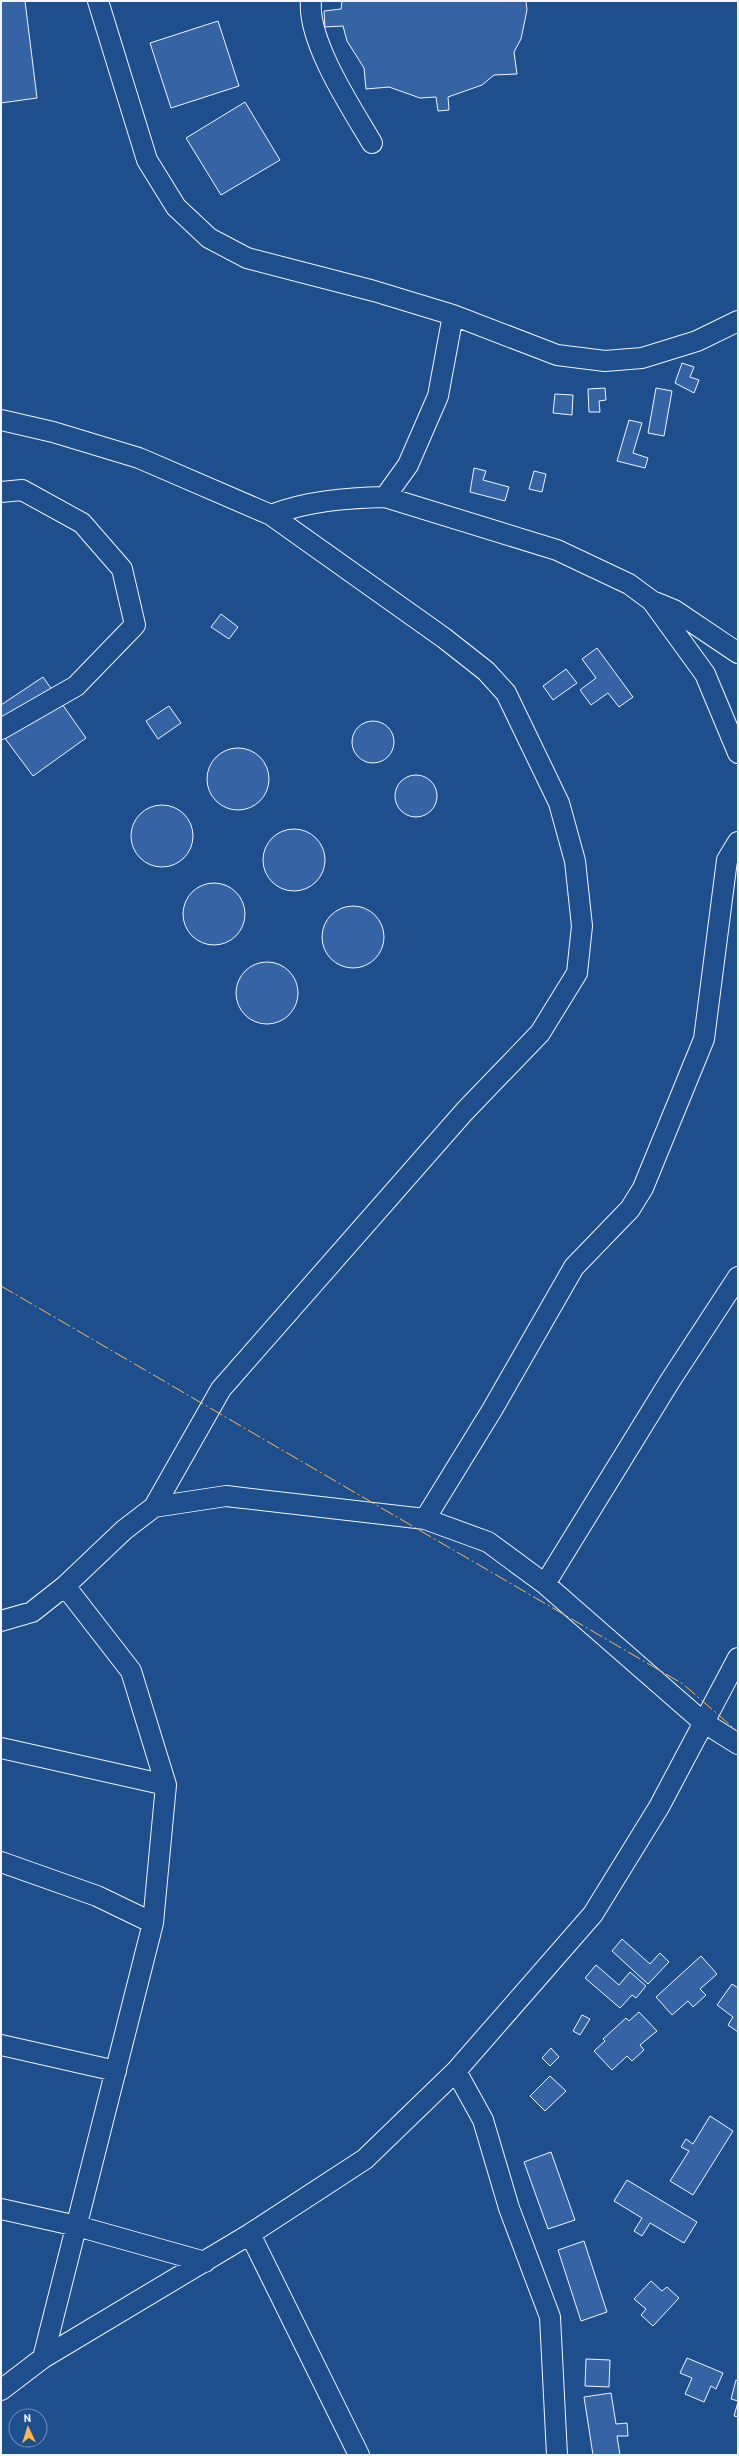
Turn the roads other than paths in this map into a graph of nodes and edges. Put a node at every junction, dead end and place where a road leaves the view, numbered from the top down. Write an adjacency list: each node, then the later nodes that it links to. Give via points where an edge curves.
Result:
1 (98, 1): 4 (street, via 147,160 176,207 209,238 247,258 374,291)
2 (311, 1): 3 (street, via 312,19 326,60 336,83)
3 (372, 143)
4 (453, 315): 5 (street, via 557,355 606,361 642,358 697,341); 8 (street, via 438,396 408,465)
5 (738, 321)
6 (1, 420): 9 (street, via 54,432 138,458)
7 (1, 492): 12 (street, via 22,490 82,523 122,569 135,626 76,686)
8 (385, 497): 9 (street, via 328,501 290,507); 10 (street, via 557,550 629,584)
9 (270, 515): 16 (street, via 444,638 486,671 506,693 559,803 575,861 582,926 577,972 540,1033 464,1112 221,1389)
10 (652, 602): 11 (street, via 674,610); 13 (street, via 705,674)
11 (738, 653)
12 (1, 729)
13 (738, 753)
14 (738, 842): 17 (street, via 727,860 704,1039 643,1188 630,1209 574,1267)
15 (738, 1277): 18 (street, via 670,1381)
16 (154, 1507): 17 (street, via 226,1496); 19 (street, via 124,1530)
17 (426, 1519): 18 (street, via 488,1542)
18 (545, 1584): 22 (street)
19 (65, 1586): 20 (street, via 32,1612); 25 (street, via 131,1671)
20 (1, 1621)
21 (738, 1658): 22 (street)
22 (703, 1722): 23 (street); 30 (street, via 659,1807 593,1914)
23 (738, 1744)
24 (1, 1748): 25 (street)
25 (166, 1785): 27 (street)
26 (1, 1862): 27 (street, via 97,1896)
27 (153, 1923): 29 (street)
28 (1, 2045): 29 (street)
29 (116, 2071): 32 (street)
30 (456, 2071): 33 (street, via 365,2159); 38 (street, via 483,2120 509,2208 550,2317)
31 (1, 2209): 32 (street)
32 (77, 2226): 34 (street); 35 (street)
33 (250, 2234): 34 (street); 37 (street)
34 (205, 2262): 35 (street)
35 (43, 2358): 36 (street)
36 (1, 2390)
37 (359, 2455)
38 (557, 2455)

